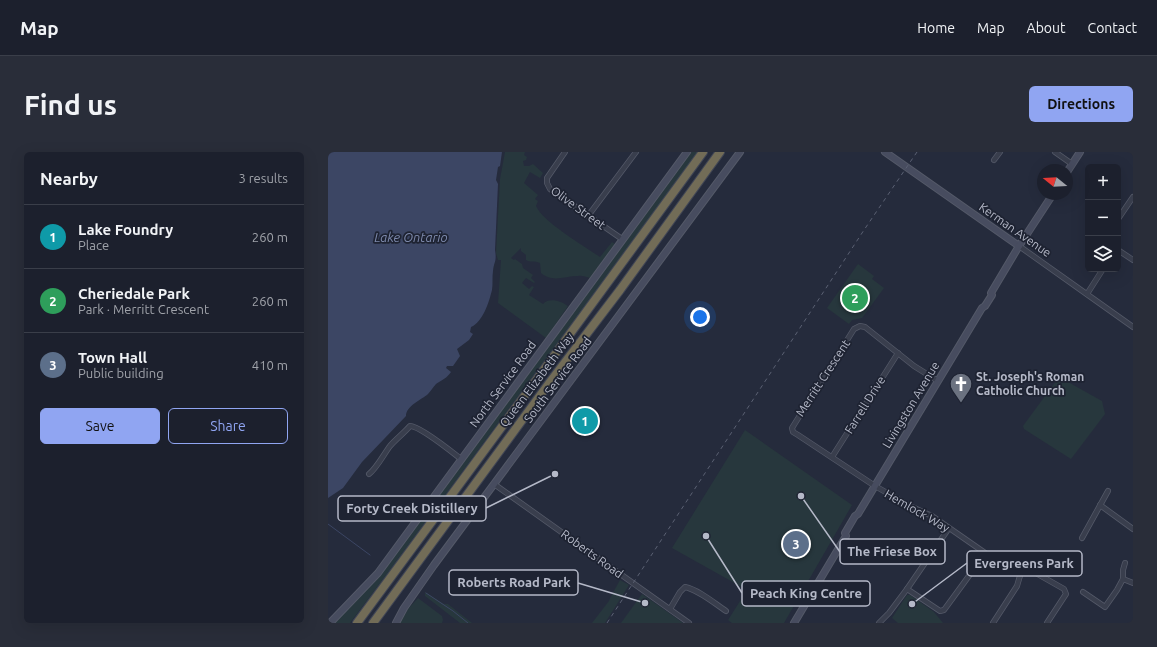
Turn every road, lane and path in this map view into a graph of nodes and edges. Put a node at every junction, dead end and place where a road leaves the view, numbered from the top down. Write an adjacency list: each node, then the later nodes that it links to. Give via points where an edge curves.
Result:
1 (565, 152): 16 (street, Olive Street, via 547,178 548,186)
2 (636, 152): 16 (street)
3 (687, 152): 17 (street, North Service Road)
4 (703, 152): 46 (highway, Queen Elizabeth Way)
5 (720, 152): 47 (highway, Queen Elizabeth Way)
6 (740, 152): 29 (street, South Service Road)
7 (885, 152): 18 (street, Kerman Avenue)
8 (1000, 152): 11 (street)
9 (1055, 152): 12 (street)
10 (1080, 152): 12 (street)
11 (994, 160)
12 (1072, 164)
13 (1133, 197): 15 (street)
14 (1048, 200): 18 (street, Livingston Avenue)
15 (1121, 215)
16 (588, 216): 17 (street, Olive Street)
17 (622, 239): 27 (street, North Service Road)
18 (1019, 246): 22 (street, Kerman Avenue); 25 (street, Livingston Avenue, via 992,295)
19 (1121, 252): 20 (street)
20 (1133, 260)
21 (1100, 272): 22 (street)
22 (1087, 294): 23 (street, Kerman Avenue)
23 (1133, 327)
24 (898, 354): 25 (street, Merritt Crescent); 26 (street, Farrell Drive); 26 (street, Merritt Crescent, via 865,327 854,329 792,428 794,432)
25 (938, 381): 30 (street, Livingston Avenue)
26 (832, 457): 30 (street, Merritt Crescent)
27 (461, 459): 28 (street, via 426,433 410,426 391,445); 45 (street, North Service Road, via 378,572)
28 (370, 474)
29 (494, 484): 43 (street, Roberts Road); 48 (street, South Service Road, via 419,586)
30 (875, 486): 33 (street, Hemlock Way, via 932,516); 50 (street, Livingston Avenue)
31 (1108, 491): 32 (street)
32 (1100, 505): 34 (street); 35 (street)
33 (949, 528): 36 (street, Hemlock Way); 41 (street)
34 (1133, 528)
35 (1082, 538)
36 (985, 554): 38 (street, Hemlock Way, via 1002,564); 41 (street, via 944,610 940,611)
37 (1126, 563): 39 (street)
38 (1022, 569): 52 (street, via 1017,586); 53 (street, Hemlock Way, via 1034,572 1064,589 1066,594)
39 (1123, 579): 40 (street); 42 (street, via 1105,608)
40 (1133, 583)
41 (907, 589): 51 (street)
42 (1083, 592)
43 (670, 609): 44 (street, via 684,587 690,588); 49 (street, Roberts Road)
44 (726, 611)
45 (330, 623)
46 (357, 623)
47 (373, 623)
48 (396, 623)
49 (689, 623)
50 (794, 623)
51 (879, 623)
52 (993, 623)
53 (1047, 623)

